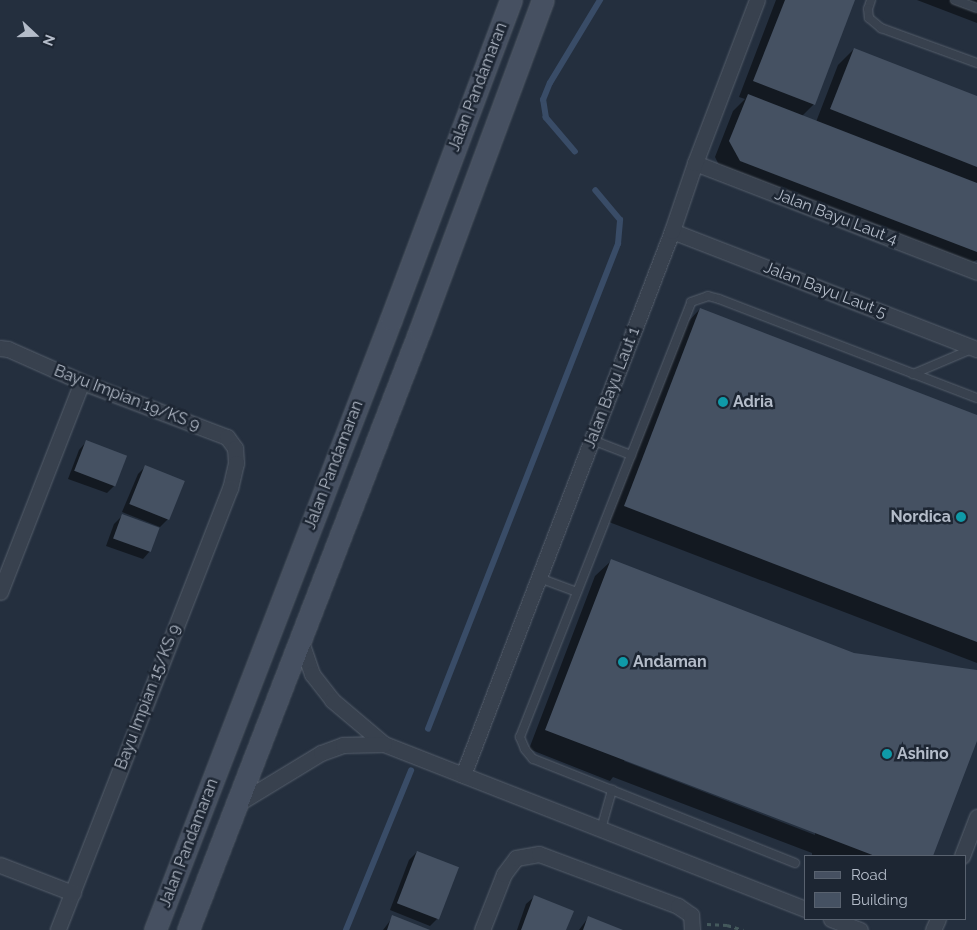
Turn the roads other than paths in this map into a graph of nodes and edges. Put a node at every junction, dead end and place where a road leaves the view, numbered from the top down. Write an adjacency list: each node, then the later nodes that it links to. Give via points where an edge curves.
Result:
1 (511, 0): 37 (main road, Jalan Pandamaran)
2 (543, 0): 22 (main road, Jalan Pandamaran)
3 (757, 0): 8 (street, Jalan Bayu Laut 1)
4 (871, 0): 7 (lane, via 869,18 881,28)
5 (955, 0): 6 (lane)
6 (977, 8)
7 (977, 63)
8 (695, 162): 9 (street, Jalan Bayu Laut 1); 10 (street, Jalan Bayu Laut 4)
9 (672, 231): 12 (street, Jalan Bayu Laut 5); 16 (street, Jalan Bayu Laut 1)
10 (977, 272)
11 (0, 348): 14 (street, Bayu Impian 19/KS 9)
12 (976, 348): 13 (lane)
13 (913, 374): 15 (lane); 17 (lane, via 708,296 691,302)
14 (82, 382): 18 (street, Bayu Impian 19/KS 9, via 227,437 235,448); 20 (street)
15 (977, 398)
16 (592, 440): 17 (lane); 19 (street, Jalan Bayu Laut 1)
17 (631, 455): 21 (lane)
18 (236, 463): 32 (street, Bayu Impian 15/KS 9, via 230,488)
19 (539, 578): 21 (lane); 24 (street, Jalan Bayu Laut 1)
20 (0, 592)
21 (577, 592): 25 (lane, via 520,738 533,759)
22 (300, 639): 23 (street, via 312,674 332,700); 26 (main road, Jalan Pandamaran)
23 (384, 744): 24 (street); 26 (street, via 343,744 321,753)
24 (463, 775): 28 (street)
25 (612, 790): 28 (lane); 30 (lane)
26 (237, 804): 38 (main road, Jalan Pandamaran)
27 (977, 817): 29 (street)
28 (601, 829): 33 (street)
29 (962, 855)
30 (795, 863)
31 (0, 865): 32 (street)
32 (73, 893): 36 (street, Bayu Impian 15/KS 9)
33 (804, 908)
34 (834, 920): 40 (street)
35 (693, 928): 39 (street, via 691,914 678,906 539,854 516,858 504,874)
36 (58, 930)
37 (155, 930)
38 (188, 930)
39 (482, 930)
40 (860, 930)

